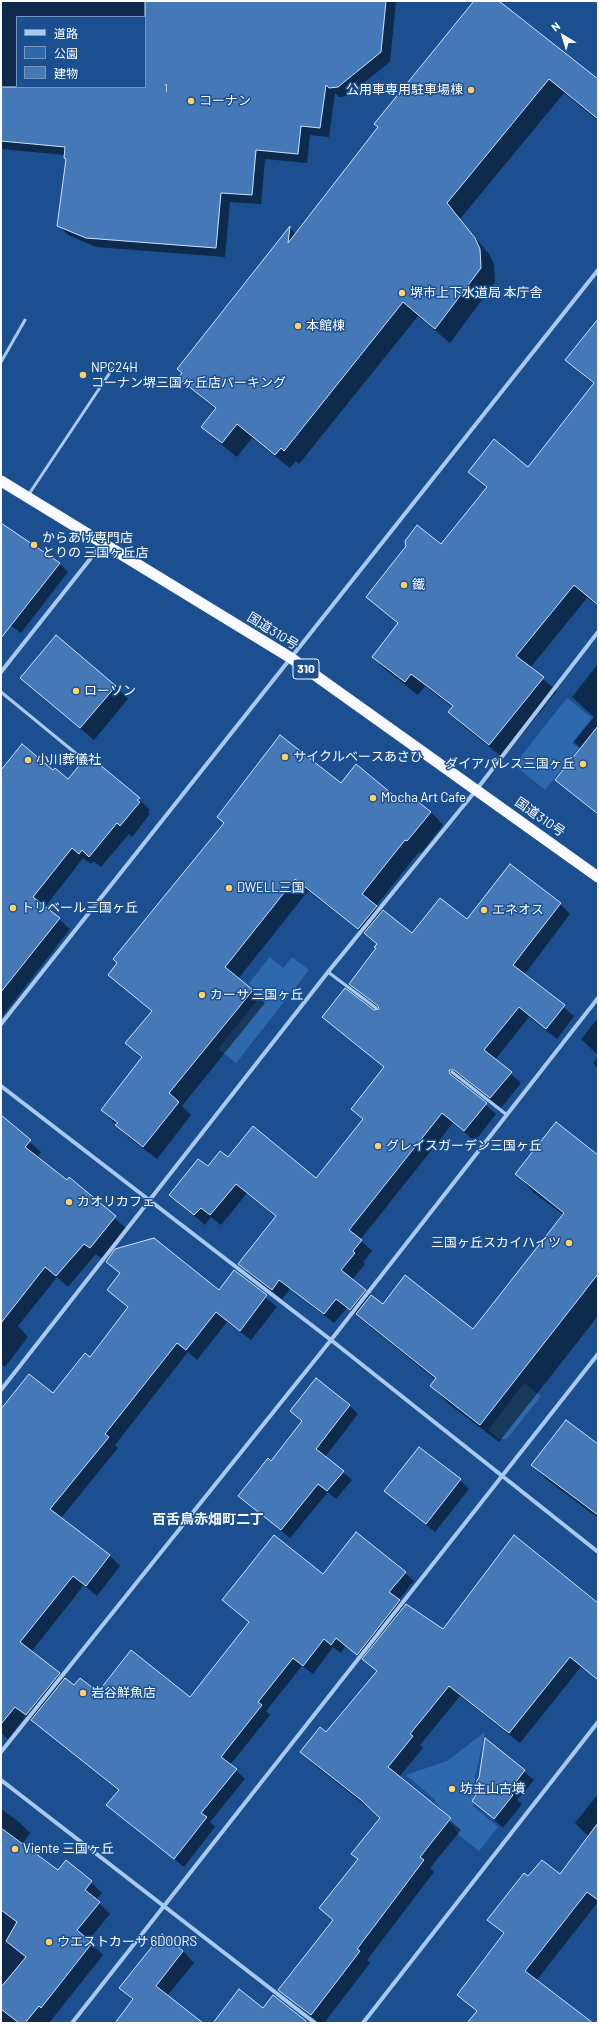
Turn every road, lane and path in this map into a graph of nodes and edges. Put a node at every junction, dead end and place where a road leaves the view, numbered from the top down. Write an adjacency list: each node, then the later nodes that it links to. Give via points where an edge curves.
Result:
1 (598, 270): 9 (street)
2 (25, 320): 3 (lane)
3 (1, 362)
4 (114, 368): 6 (lane)
5 (1, 481): 6 (highway, 国道310号 / 310)
6 (27, 497): 7 (highway, 国道310号 / 310)
7 (103, 543): 9 (highway, 国道310号 / 310); 10 (street)
8 (598, 632): 13 (street)
9 (291, 658): 13 (highway, 国道310号 / 310); 18 (street)
10 (1, 672)
11 (1, 692): 12 (lane)
12 (79, 756)
13 (476, 789): 14 (highway, 国道310号 / 310); 15 (street)
14 (598, 876)
15 (328, 972): 17 (lane); 22 (street)
16 (598, 998): 21 (street)
17 (376, 1008)
18 (1, 1024)
19 (452, 1072): 21 (lane)
20 (1, 1086): 22 (street)
21 (507, 1115): 23 (street)
22 (148, 1201): 23 (street); 25 (street)
23 (331, 1340): 26 (street); 29 (street)
24 (598, 1354): 26 (street)
25 (1, 1390)
26 (502, 1477): 27 (street); 31 (street)
27 (598, 1552)
28 (598, 1722): 34 (street)
29 (1, 1752)
30 (1, 1780): 31 (street)
31 (165, 1905): 32 (street); 33 (street)
32 (72, 2023)
33 (315, 2023)
34 (363, 2023)

